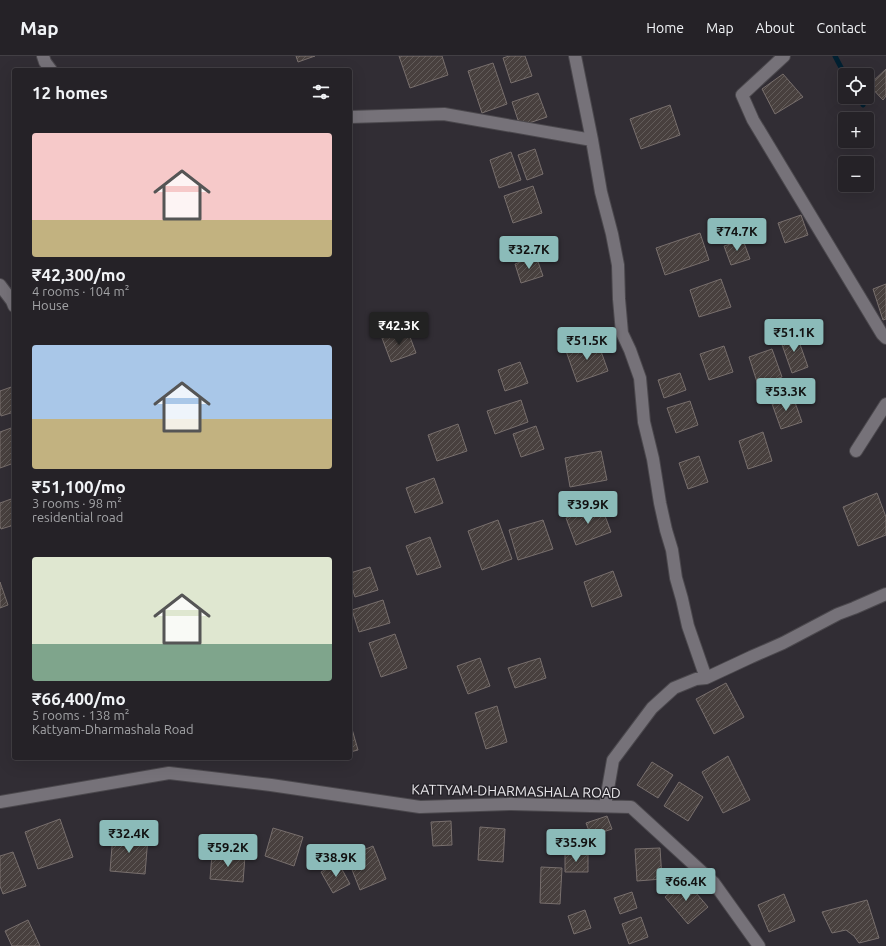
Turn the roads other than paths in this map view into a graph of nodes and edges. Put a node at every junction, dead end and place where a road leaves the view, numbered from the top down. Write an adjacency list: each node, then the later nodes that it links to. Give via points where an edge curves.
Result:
1 (43, 56): 4 (street)
2 (575, 56): 6 (street)
3 (784, 56): 9 (street, via 742,95 753,120)
4 (50, 68)
5 (352, 117): 6 (street, via 444,114)
6 (592, 140): 13 (street, via 618,266 622,333 640,378 644,422 676,578 688,626)
7 (0, 285): 8 (street)
8 (12, 301)
9 (886, 338)
10 (886, 404): 11 (street)
11 (856, 451)
12 (886, 594): 13 (street, via 838,614 783,643)
13 (706, 678): 15 (street, via 696,679 674,688 652,708 613,760)
14 (0, 802): 15 (street, KATTYAM-DHARMASHALA ROAD, via 169,773 420,807 511,804)
15 (605, 806): 16 (street, KATTYAM-DHARMASHALA ROAD, via 631,807 714,883)
16 (759, 946)

